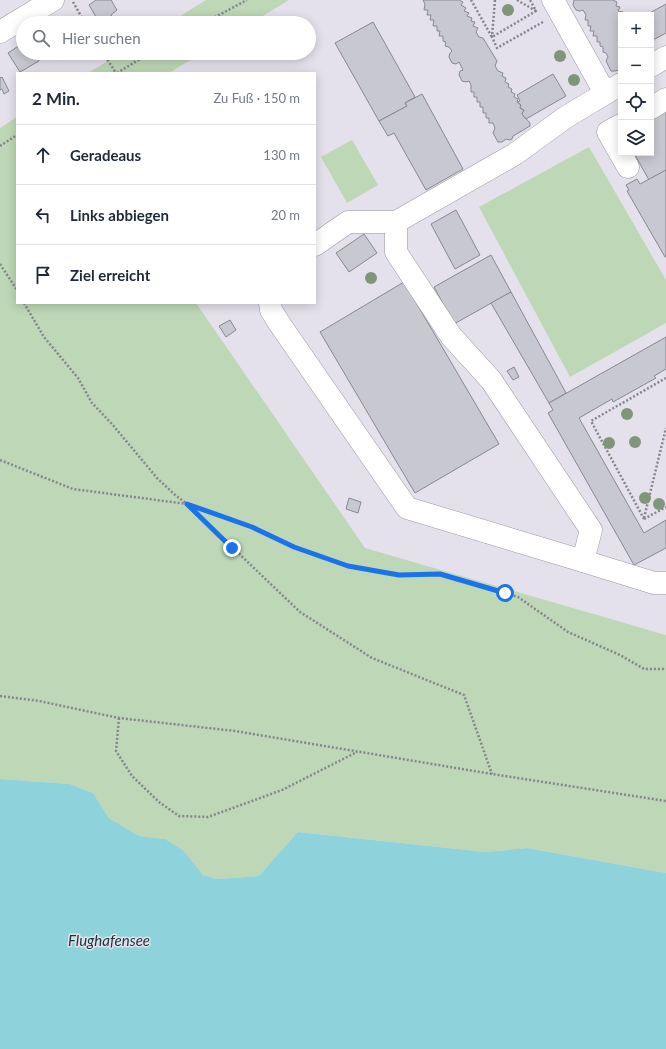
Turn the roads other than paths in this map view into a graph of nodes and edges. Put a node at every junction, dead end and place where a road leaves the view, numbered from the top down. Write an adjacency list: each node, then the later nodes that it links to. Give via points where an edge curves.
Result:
1 (53, 0): 3 (street)
2 (550, 7): 8 (street)
3 (26, 16)
4 (16, 22): 5 (street)
5 (0, 32)
6 (666, 57): 7 (street)
7 (654, 64)
8 (613, 88): 15 (street, via 566,117 515,154)
9 (666, 99): 10 (street)
10 (654, 106)
11 (618, 127): 12 (street, via 608,132)
12 (618, 150)
13 (622, 156): 14 (street)
14 (628, 167)
15 (396, 222): 16 (street, via 348,222); 18 (street, via 396,252 451,336 491,380 591,530)
16 (316, 244)
17 (270, 304): 18 (street, via 278,323 407,508)
18 (583, 560): 19 (street, via 654,583)
19 (666, 582)

